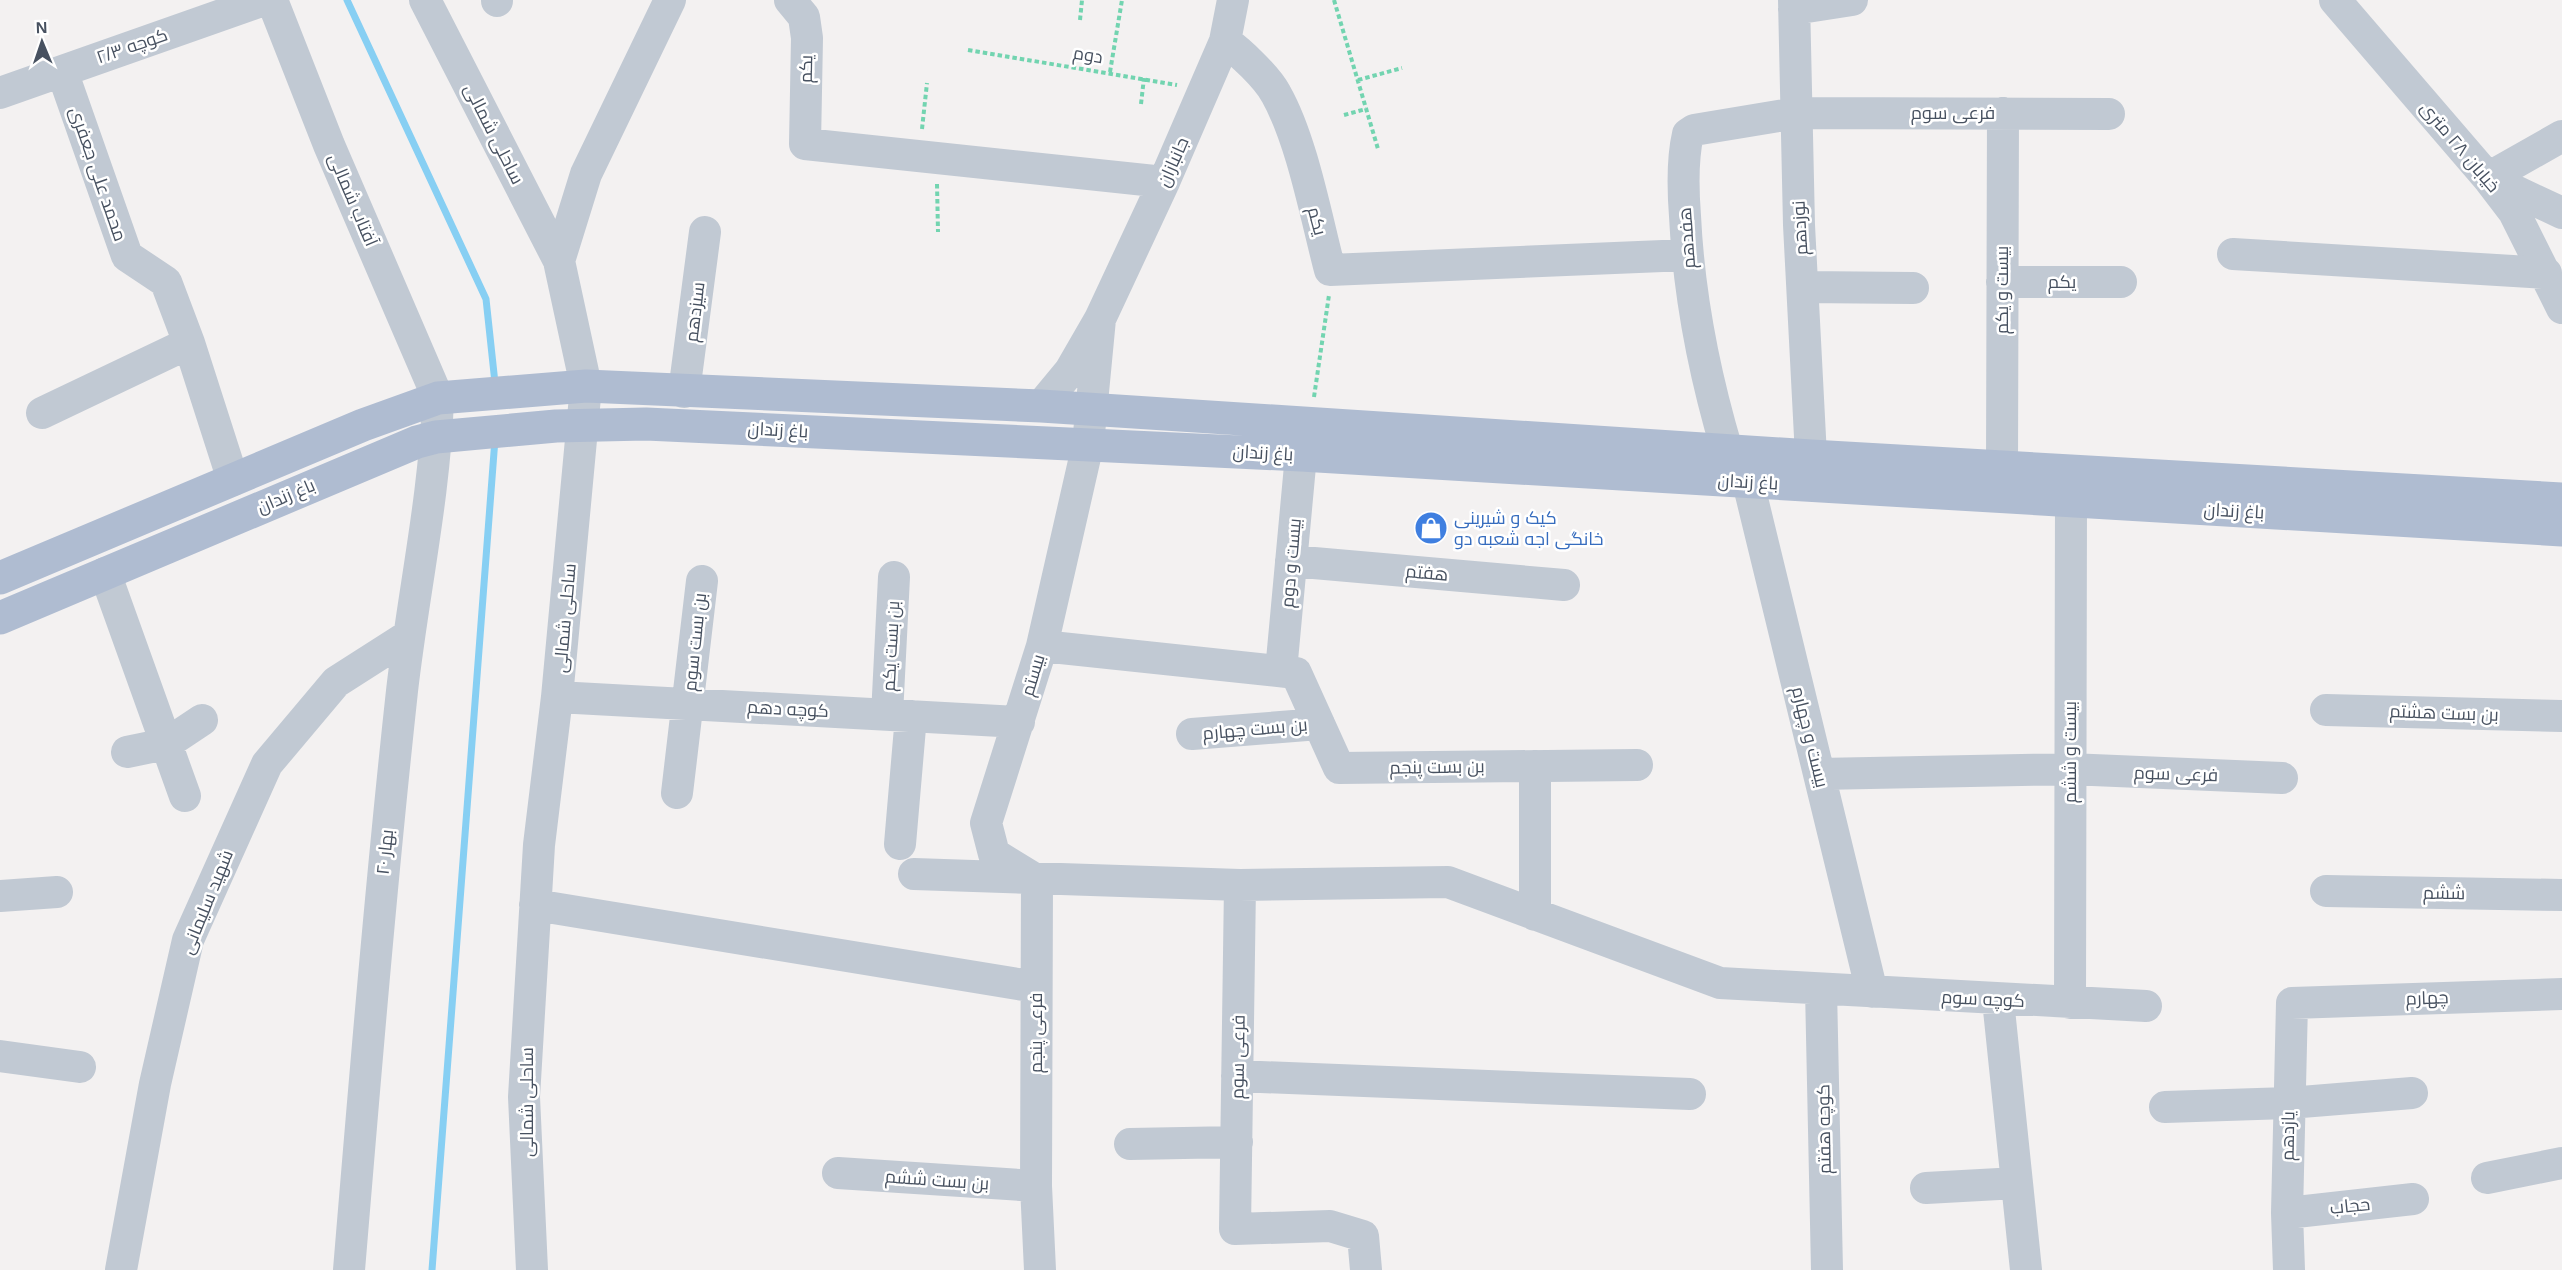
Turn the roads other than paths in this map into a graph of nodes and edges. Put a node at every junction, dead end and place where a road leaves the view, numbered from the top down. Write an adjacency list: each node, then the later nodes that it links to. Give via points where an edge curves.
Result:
1 (264, 0): 11 (street, کوچه ۲/۳)
2 (272, 0): 34 (street, آفتاب شمالی, via 329,145)
3 (425, 0): 23 (street, ساحلی شمالی)
4 (670, 0): 23 (street, via 585,174)
5 (790, 0): 18 (street, یکم, via 804,17 807,38 805,144)
6 (1233, 0): 10 (street, جانبازان)
7 (1852, 0): 9 (street)
8 (2338, 1): 17 (street, خیابان ۲۸ متری)
9 (1794, 4): 13 (street, نوزدهم)
10 (1225, 41): 18 (street, جانبازان); 22 (street, یکم, via 1276,93 1298,150 1330,270)
11 (62, 71): 12 (street, کوچه ۲/۳); 31 (street, محمد علی جعفری, via 127,256 166,282)
12 (0, 93)
13 (1797, 113): 14 (street, فرعی سوم); 22 (street, هفدهم, via 1688,134 1684,201); 27 (street, نوزدهم)
14 (2003, 113): 15 (street, فرعی سوم); 25 (street, بیست و یکم)
15 (2109, 114)
16 (2562, 136): 17 (street)
17 (2488, 178): 19 (street); 24 (street, خیابان ۲۸ متری, via 2514,212)
18 (1164, 182): 30 (street, جانبازان)
19 (2562, 213)
20 (705, 232): 33 (street, سیزدهم)
21 (2234, 254): 24 (street)
22 (1687, 255): 42 (street, هفدهم, via 1704,365)
23 (559, 261): 32 (street, ساحلی شمالی)
24 (2546, 273): 29 (street, خیابان ۲۸ متری)
25 (2002, 282): 26 (street, یکم); 44 (street, بیست و یکم)
26 (2121, 282)
27 (1804, 286): 28 (street); 43 (street, نوزدهم)
28 (1913, 288)
29 (2562, 308)
30 (1100, 319): 35 (street, جانبازان, via 1070,372); 36 (street, جانبازان)
31 (189, 343): 37 (street); 45 (street, محمد علی جعفری)
32 (586, 386): 33 (main road, باغ زندان); 34 (main road, باغ زندان); 38 (street, ساحلی شمالی)
33 (684, 392): 35 (main road, باغ زندان)
34 (449, 396): 39 (street, بهار ۲۰); 45 (main road, باغ زندان, via 363,425)
35 (1041, 406): 36 (main road, باغ زندان)
36 (1093, 410): 40 (main road, باغ زندان); 41 (street, جانبازان)
37 (42, 413)
38 (570, 425): 39 (main road, باغ زندان); 41 (main road, باغ زندان, via 646,424); 60 (street, ساحلی شمالی)
39 (449, 436): 51 (main road, باغ زندان, via 370,460); 57 (street, بهار ۲۰)
40 (1305, 440): 41 (main road, باغ زندان); 42 (main road, باغ زندان); 46 (main road, باغ زندان); 50 (street, بیست و دوم)
41 (1088, 444): 58 (street, بیستم)
42 (1727, 450): 43 (main road, باغ زندان)
43 (1811, 456): 44 (main road, باغ زندان)
44 (2002, 467): 47 (main road, باغ زندان)
45 (233, 480): 53 (main road, باغ زندان)
46 (1748, 482): 48 (main road, باغ زندان); 74 (street, بیست و چهارم)
47 (2562, 499)
48 (2071, 501): 49 (main road, باغ زندان); 73 (street, بیست و ششم)
49 (2562, 530)
50 (1291, 561): 55 (street, هفتم); 59 (street, بیست و دوم)
51 (105, 573): 56 (main road, باغ زندان); 69 (street)
52 (894, 577): 63 (street, بن بست یکم)
53 (0, 578)
54 (702, 580): 61 (street, بن بست سوم)
55 (1564, 585)
56 (0, 618)
57 (408, 636): 113 (street, شهید سلیمانی, via 336,682 267,764 188,940 155,1084); 114 (street, بهار ۲۰, via 380,901)
58 (1042, 646): 59 (street); 66 (street, بیستم)
59 (1281, 671): 67 (street, via 1296,673)
60 (557, 697): 61 (street, کوچه دهم); 86 (street, ساحلی شمالی)
61 (688, 704): 63 (street, کوچه دهم); 76 (street, بن بست سوم)
62 (2326, 710): 64 (street, بن بست هشتم)
63 (899, 716): 66 (street, کوچه دهم); 78 (street, بن بست یکم)
64 (2562, 716)
65 (202, 720): 69 (street)
66 (1018, 722): 80 (street, بیستم, via 986,823 994,854)
67 (1319, 724): 68 (street, بن بست چهارم); 72 (street, بن بست پنجم, via 1339,768)
68 (1192, 734)
69 (166, 744): 70 (street); 77 (street)
70 (127, 752)
71 (1637, 765): 72 (street)
72 (1535, 766): 87 (street)
73 (2069, 769): 74 (street, فرعی سوم); 75 (street, فرعی سوم); 94 (street, بیست و ششم)
74 (1819, 774): 90 (street, بیست و چهارم)
75 (2282, 778)
76 (678, 793)
77 (185, 796)
78 (900, 844)
79 (914, 874): 80 (street, کوچه سوم)
80 (1037, 880): 81 (street, کوچه سوم); 88 (street, فرعی پنجم)
81 (1240, 885): 87 (street, کوچه سوم, via 1448,882); 98 (street, فرعی سوم)
82 (2326, 891): 84 (street, ششم)
83 (57, 892): 85 (street)
84 (2562, 895)
85 (0, 896)
86 (535, 905): 88 (street); 115 (street, ساحلی شمالی, via 524,1097)
87 (1535, 915): 89 (street, کوچه سوم, via 1720,983)
88 (1036, 987): 109 (street, فرعی پنجم)
89 (1821, 989): 90 (street, کوچه سوم); 118 (street, کوچه هفتم)
90 (1872, 992): 92 (street, کوچه سوم)
91 (2562, 994): 93 (street, چهارم)
92 (1998, 999): 94 (street, کوچه سوم); 108 (street)
93 (2292, 1003): 101 (street, یازدهم)
94 (2070, 1004): 95 (street, کوچه سوم)
95 (2146, 1006)
96 (0, 1056): 97 (street)
97 (80, 1066)
98 (1237, 1076): 100 (street); 103 (street, فرعی سوم)
99 (2412, 1093): 101 (street)
100 (1690, 1094)
101 (2289, 1103): 102 (street); 112 (street, یازدهم)
102 (2165, 1107)
103 (1237, 1142): 104 (street); 117 (street, فرعی سوم, via 1235,1229 1330,1226 1363,1236)
104 (1130, 1144)
105 (2562, 1162): 107 (street)
106 (838, 1173): 109 (street, بن بست ششم)
107 (2487, 1178)
108 (2017, 1182): 110 (street); 119 (street)
109 (1036, 1186): 116 (street, فرعی پنجم)
110 (1926, 1188)
111 (2413, 1199): 112 (street, حجاب)
112 (2287, 1213): 120 (street, یازدهم)
113 (121, 1270)
114 (349, 1270)
115 (532, 1270)
116 (1040, 1270)
117 (1366, 1270)
118 (1827, 1270)
119 (2026, 1270)
120 (2289, 1270)

